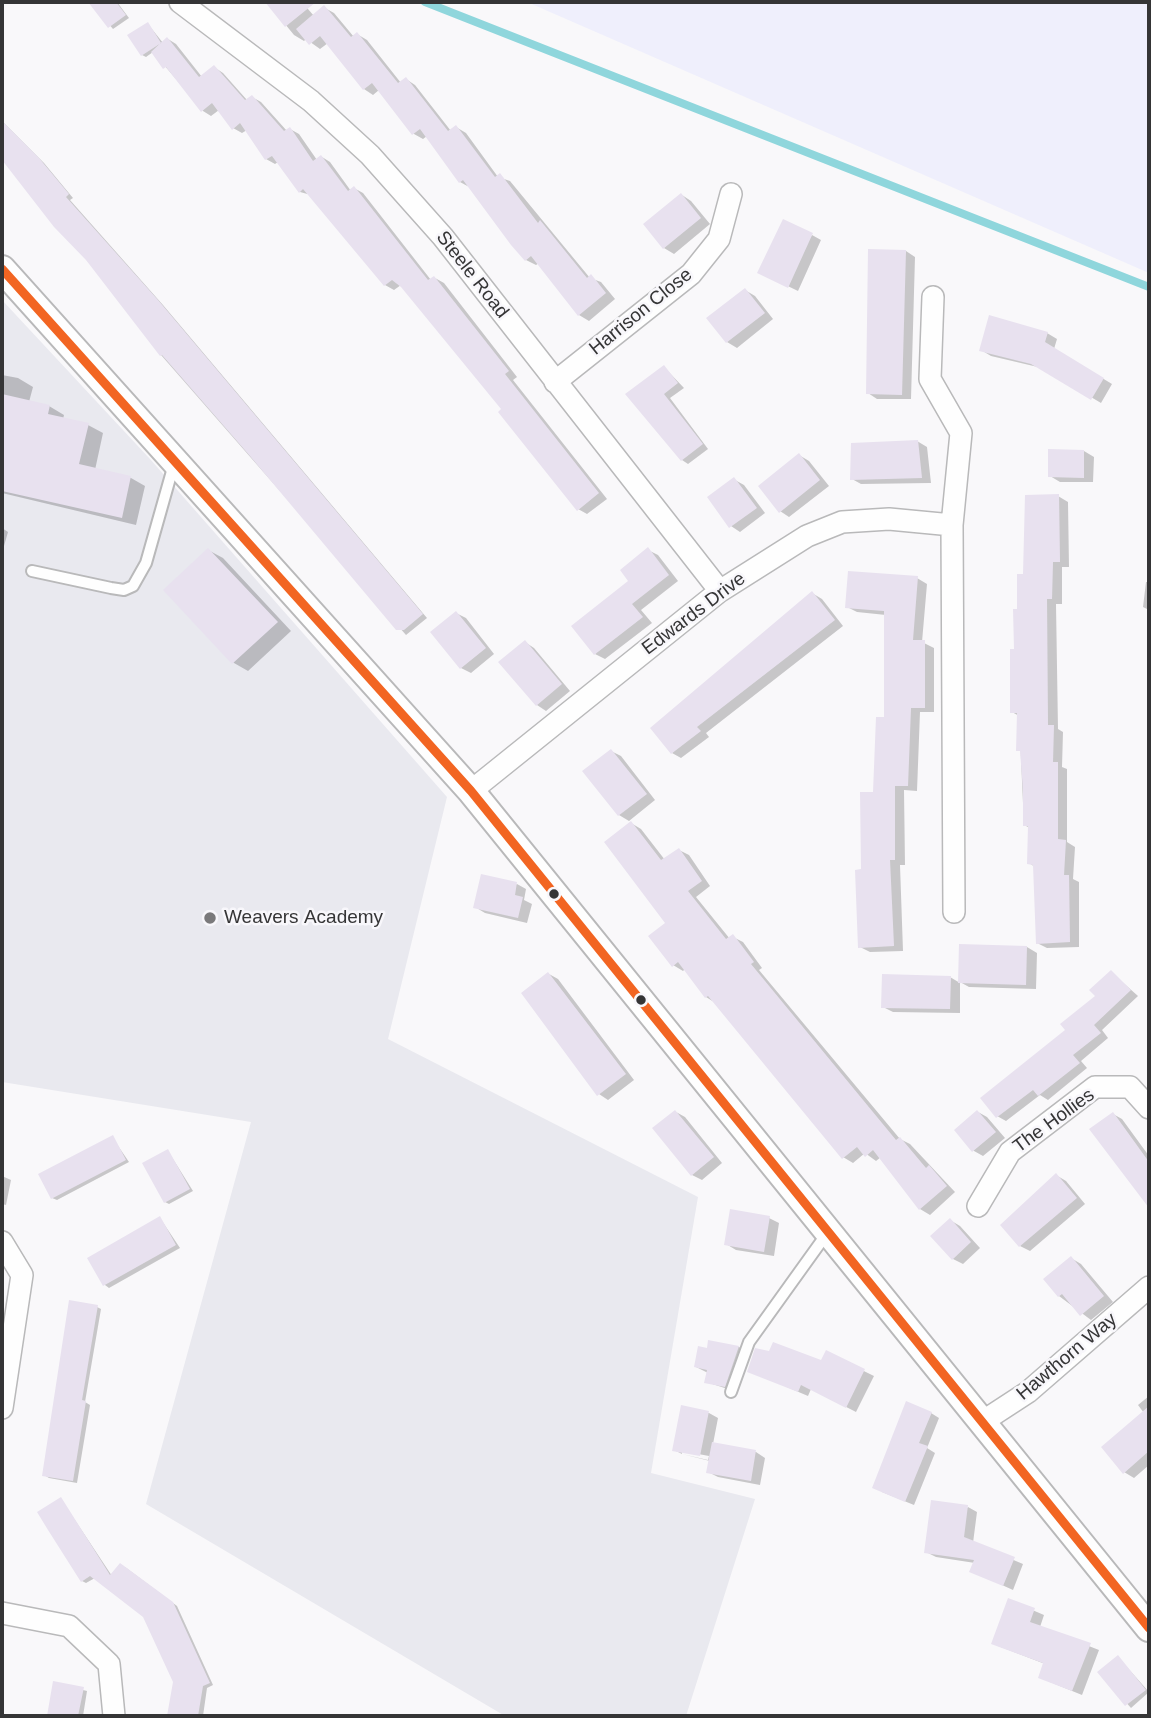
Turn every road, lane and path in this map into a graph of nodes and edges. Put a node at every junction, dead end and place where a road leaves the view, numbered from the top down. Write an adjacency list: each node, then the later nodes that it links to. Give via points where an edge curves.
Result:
1 (180, 2): 5 (street, Steele Road, via 311,101 370,155 443,237)
2 (731, 194): 5 (street, Harrison Close, via 719,239 691,274)
3 (2, 269): 6 (street)
4 (933, 297): 7 (street, via 930,379 961,433)
5 (555, 382): 9 (street, Steele Road)
6 (175, 461): 8 (lane, via 146,563 134,586 124,590); 10 (street)
7 (952, 525): 9 (street, Edwards Drive, via 889,519 842,522 807,536); 11 (street)
8 (32, 571)
9 (720, 591): 10 (street, Edwards Drive)
10 (471, 791): 14 (street)
11 (954, 912)
12 (1149, 1108): 13 (street, The Hollies, via 1130,1087 1095,1087 1010,1152)
13 (978, 1206)
14 (828, 1232): 17 (lane, via 749,1342); 19 (street)
15 (2, 1242): 18 (street, via 22,1275)
16 (1149, 1287): 19 (street, Hawthorn Way, via 1028,1392)
17 (731, 1392)
18 (2, 1408)
19 (982, 1422): 21 (street)
20 (2, 1613): 22 (street, via 69,1626 109,1664)
21 (1149, 1628)
22 (114, 1716)

